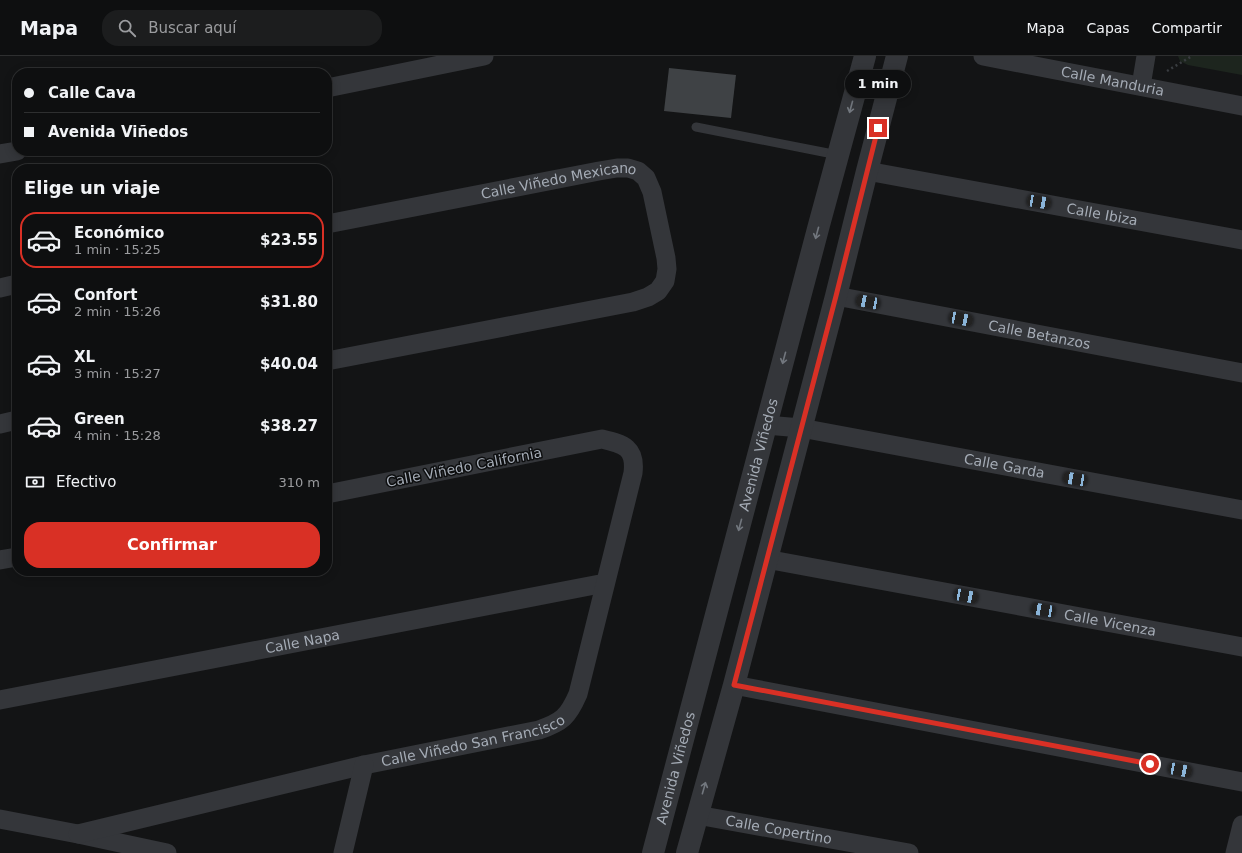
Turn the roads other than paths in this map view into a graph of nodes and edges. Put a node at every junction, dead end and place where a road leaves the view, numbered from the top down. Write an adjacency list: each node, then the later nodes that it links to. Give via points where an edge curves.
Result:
1 (484, 56): 7 (street)
2 (865, 56): 12 (street, Avenida Viñedos, one-way to 12)
3 (897, 56): 13 (street)
4 (982, 56): 6 (street, Calle Manduria)
5 (1146, 56): 6 (street)
6 (1141, 86): 8 (street, Calle Manduria)
7 (332, 87)
8 (1242, 106)
9 (696, 127): 12 (lane)
10 (12, 152): 11 (street)
11 (0, 154)
12 (838, 155): 23 (street, Avenida Viñedos, one-way to 23)
13 (867, 171): 15 (street, Calle Ibiza); 18 (street)
14 (332, 223): 19 (street, Calle Viñedo Mexicano, via 599,171 628,168 638,171 646,178 652,192 667,269 665,281 658,291 633,302)
15 (1242, 240)
16 (12, 285): 17 (street)
17 (0, 288)
18 (836, 296): 20 (street, Calle Betanzos); 24 (street)
19 (332, 360)
20 (1242, 373)
21 (12, 421): 22 (street)
22 (0, 424)
23 (766, 425): 24 (street, Calle Garda); 43 (street, Avenida Viñedos, one-way to 43)
24 (801, 428): 27 (street, Calle Garda); 29 (street)
25 (602, 439): 26 (street, Calle Viñedo California); 31 (street, Calle Viñedo San Francisco, via 619,443 630,450 634,464)
26 (332, 493)
27 (1242, 510)
28 (12, 558): 30 (street)
29 (766, 559): 32 (street, Calle Vicenza); 33 (street)
30 (0, 560)
31 (605, 583): 34 (street, Calle Napa); 35 (street, Calle Viñedo San Francisco, via 578,694 571,710 564,718 539,730)
32 (1242, 648)
33 (734, 685): 36 (street); 37 (street, one-way to 33)
34 (0, 700)
35 (364, 765): 40 (street, Calle Viñedo San Francisco); 42 (street)
36 (1242, 782)
37 (697, 815): 44 (street); 45 (street, Calle Copertino)
38 (0, 819): 40 (street)
39 (1242, 825): 46 (street)
40 (78, 834): 41 (street)
41 (167, 853)
42 (343, 853)
43 (653, 853)
44 (687, 853)
45 (909, 853)
46 (1234, 853)

